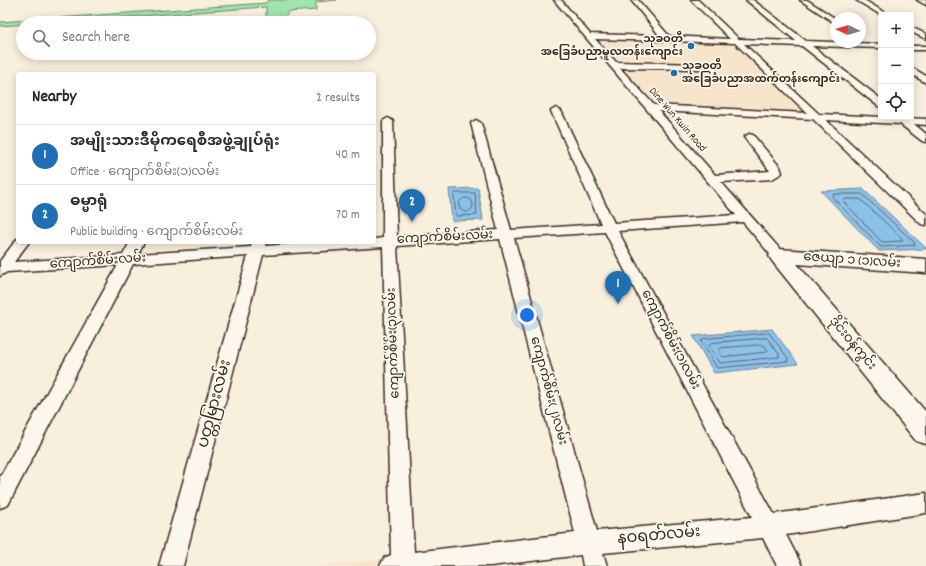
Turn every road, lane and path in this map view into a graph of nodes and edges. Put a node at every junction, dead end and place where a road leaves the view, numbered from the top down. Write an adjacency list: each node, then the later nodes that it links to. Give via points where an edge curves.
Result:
1 (557, 0): 12 (street, Dine Wun Kwin Road)
2 (634, 0): 14 (street)
3 (694, 0): 15 (street)
4 (749, 0): 17 (street)
5 (803, 0): 10 (street)
6 (859, 0): 9 (street)
7 (920, 0): 8 (street)
8 (926, 3)
9 (881, 12)
10 (830, 18)
11 (914, 31): 13 (street)
12 (587, 36): 14 (street); 21 (street, Dine Wun Kwin Road)
13 (926, 37)
14 (666, 38): 15 (street)
15 (737, 40): 17 (street); 28 (street)
16 (866, 40): 18 (street)
17 (804, 44): 18 (street); 25 (street)
18 (877, 46)
19 (914, 48): 20 (street)
20 (926, 48)
21 (612, 64): 22 (street); 26 (street, Dine Wun Kwin Road)
22 (699, 66)
23 (914, 72): 24 (street)
24 (926, 80)
25 (878, 102)
26 (650, 108): 28 (street); 37 (street, Dine Wun Kwin Road)
27 (556, 111): 40 (street, ကျောက်စိမ်း(၁)လမ်း)
28 (818, 117): 29 (street); 39 (street)
29 (878, 118)
30 (902, 120): 36 (street)
31 (909, 120): 33 (street)
32 (388, 121): 43 (street, ကျောက်စိမ်း(၃)လမ်း)
33 (926, 122)
34 (476, 124): 41 (street, ကျောက်စိမ်း(၂)လမ်း)
35 (749, 137): 37 (street, via 776,169 776,173)
36 (926, 139)
37 (713, 179): 38 (street, Dine Wun Kwin Road)
38 (747, 218): 40 (street, ကျောက်စိမ်းလမ်း); 48 (street, Dine Wun Kwin Road)
39 (926, 220)
40 (610, 228): 41 (street, ကျောက်စိမ်းလမ်း); 55 (street, ကျောက်စိမ်း(၁)လမ်း)
41 (505, 235): 43 (street, ကျောက်စိမ်းလမ်း); 56 (street, ကျောက်စိမ်း(၂)လမ်း)
42 (376, 242): 43 (street, ကျောက်စိမ်းလမ်း)
43 (390, 242): 58 (street, ကျောက်စိမ်း(၃)လမ်း)
44 (20, 244): 51 (street)
45 (136, 244): 49 (street)
46 (324, 244): 47 (street, ကျောက်စိမ်းလမ်း)
47 (258, 246): 49 (street, ကျောက်စိမ်းလမ်း); 57 (street, ပတ္တမြားလမ်း)
48 (779, 256): 50 (street, ဇေယျာ ၁ (၁)လမ်း); 52 (street, ဒိုင်းဝန်ကွင်း)
49 (127, 260): 51 (street, ကျောက်စိမ်းလမ်း); 53 (street)
50 (926, 266)
51 (1, 269)
52 (926, 432)
53 (0, 498)
54 (926, 503): 55 (street, နဝရတ်လမ်း)
55 (770, 526): 56 (street, နဝရတ်လမ်း); 60 (street, ကျောက်စိမ်း(၁)လမ်း)
56 (589, 543): 58 (street, နဝရတ်လမ်း); 59 (street, ကျောက်စိမ်း(၂)လမ်း)
57 (171, 566)
58 (399, 566)
59 (595, 566)
60 (790, 566)

